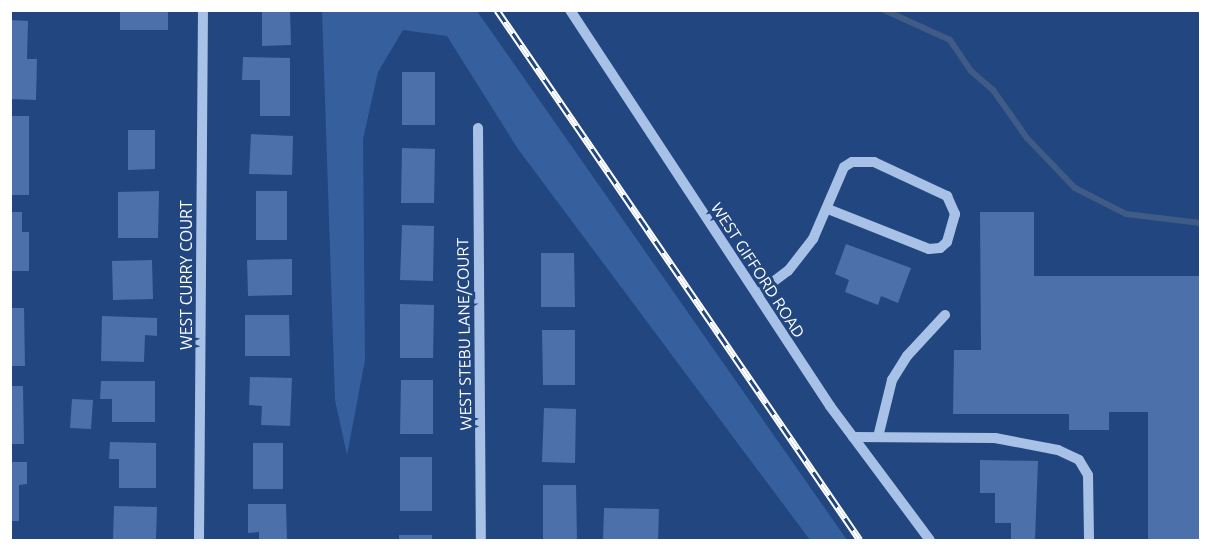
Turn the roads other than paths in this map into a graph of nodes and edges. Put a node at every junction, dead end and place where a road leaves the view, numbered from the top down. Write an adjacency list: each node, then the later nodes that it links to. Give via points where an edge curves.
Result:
1 (203, 10): 9 (street, WEST CURRY COURT)
2 (570, 10): 5 (street, WEST GIFFORD ROAD)
3 (478, 128): 10 (street, WEST STEBU LANE/COURT)
4 (828, 209): 4 (street, via 844,167 862,160 947,196 955,214 947,242 940,248 929,249); 5 (street, via 813,239 788,271)
5 (757, 294): 7 (street, WEST GIFFORD ROAD)
6 (945, 315): 8 (street, via 907,356 892,380)
7 (853, 436): 8 (street); 11 (street, WEST GIFFORD ROAD)
8 (878, 437): 12 (street, via 995,438 1032,443 1079,460 1088,475)
9 (199, 540)
10 (481, 540)
11 (930, 540)
12 (1089, 540)

